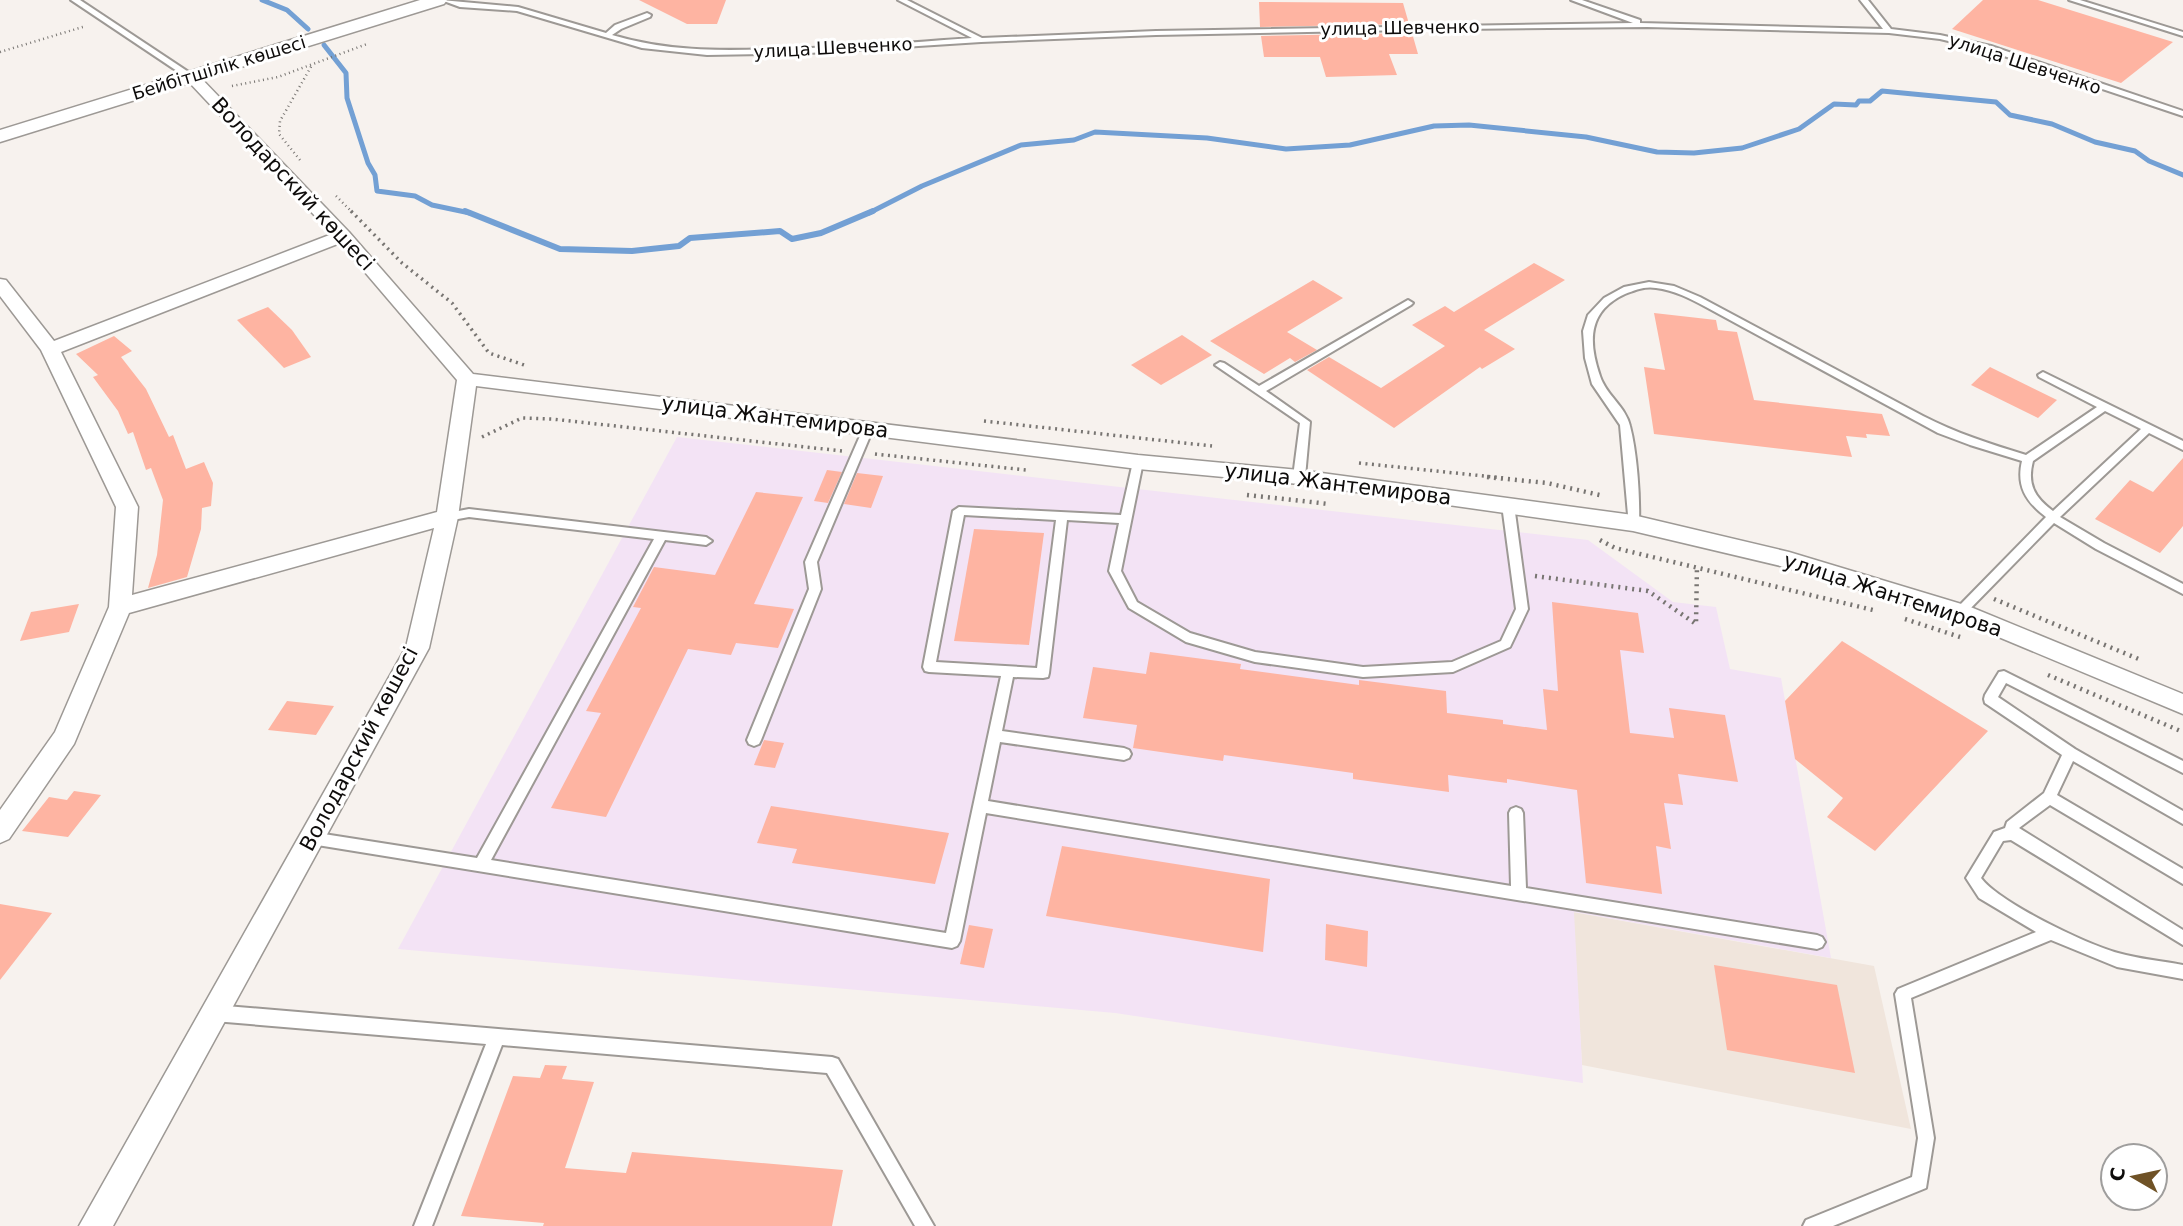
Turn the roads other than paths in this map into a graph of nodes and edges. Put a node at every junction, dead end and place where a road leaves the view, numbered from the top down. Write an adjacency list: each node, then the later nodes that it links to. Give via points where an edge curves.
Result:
1 (75, 0): 14 (lane)
2 (438, 0): 14 (street, Бейбітшілік көшесі)
3 (445, 0): 12 (lane, улица Шевченко, via 517,9)
4 (902, 0): 13 (lane)
5 (1575, 0): 9 (lane)
6 (1864, 0): 10 (lane)
7 (2073, 0): 11 (lane)
8 (647, 15): 12 (lane)
9 (1647, 25): 10 (lane, улица Шевченко); 13 (lane, улица Шевченко)
10 (1889, 31): 15 (lane, улица Шевченко, via 1988,48)
11 (2183, 34)
12 (606, 36): 13 (lane, улица Шевченко, via 642,46 707,53)
13 (981, 40)
14 (197, 83): 16 (street, Бейбітшілік көшесі); 17 (street, Володарский көшесі)
15 (2183, 114)
16 (0, 136)
17 (343, 236): 20 (street); 23 (street, Володарский көшесі)
18 (0, 284): 20 (street)
19 (1408, 303): 24 (lane)
20 (50, 349): 41 (street, via 127,507)
21 (1220, 365): 24 (lane)
22 (2043, 375): 25 (lane)
23 (467, 379): 26 (street, улица Жантемирова); 35 (street, Володарский көшесі)
24 (1259, 391): 31 (lane, via 1305,422)
25 (2105, 406): 27 (lane); 29 (lane)
26 (868, 429): 30 (street, улица Жантемирова); 46 (lane, via 811,562 815,589)
27 (2147, 429): 28 (lane); 36 (lane)
28 (2183, 446)
29 (2028, 459): 33 (lane, via 1941,430 1676,290 1629,286 1601,306 1589,324 1596,382 1625,425); 36 (lane, via 2024,474 2030,497)
30 (1138, 462): 31 (street, улица Жантемирова); 37 (lane)
31 (1299, 477): 32 (street, улица Жантемирова)
32 (1508, 505): 33 (street, улица Жантемирова); 37 (lane, via 1522,609 1506,644 1453,667 1363,672 1255,657 1186,637 1133,605 1115,571)
33 (1634, 513): 42 (street, улица Жантемирова)
34 (1062, 516): 37 (lane); 43 (lane, via 1043,673); 43 (lane, via 959,511 929,667)
35 (447, 517): 38 (lane, via 469,513); 41 (street); 56 (street, Володарский көшесі, via 416,648)
36 (2052, 518): 40 (lane); 42 (lane)
37 (1126, 519)
38 (662, 536): 39 (lane); 57 (lane)
39 (706, 541)
40 (2183, 589)
41 (120, 607): 54 (street, via 65,737)
42 (1960, 612): 44 (street, улица Жантемирова)
43 (1007, 671): 45 (lane)
44 (2183, 704)
45 (995, 736): 48 (lane); 51 (lane)
46 (754, 740)
47 (2070, 753): 49 (lane, via 1990,699 2004,676); 50 (lane); 53 (lane)
48 (1124, 754)
49 (2183, 767)
50 (2049, 797): 55 (lane, via 2012,826); 58 (lane)
51 (981, 806): 57 (lane, via 952,941); 59 (lane)
52 (1516, 813): 59 (lane)
53 (2183, 818)
54 (0, 831)
55 (2013, 833): 60 (lane, via 1999,835 1973,878 1984,893); 61 (lane)
56 (311, 838): 57 (lane); 64 (street, Володарский көшесі)
57 (480, 866)
58 (2183, 877)
59 (1519, 894): 62 (lane)
60 (2051, 933): 63 (lane, via 2117,960); 69 (lane, via 1903,994 1926,1138 1920,1182)
61 (2183, 938)
62 (1817, 942)
63 (2183, 972)
64 (214, 1013): 65 (lane); 66 (street, Володарский көшесі)
65 (497, 1037): 67 (lane); 68 (lane, via 832,1065)
66 (95, 1226)
67 (424, 1226)
68 (925, 1226)
69 (1812, 1226)

